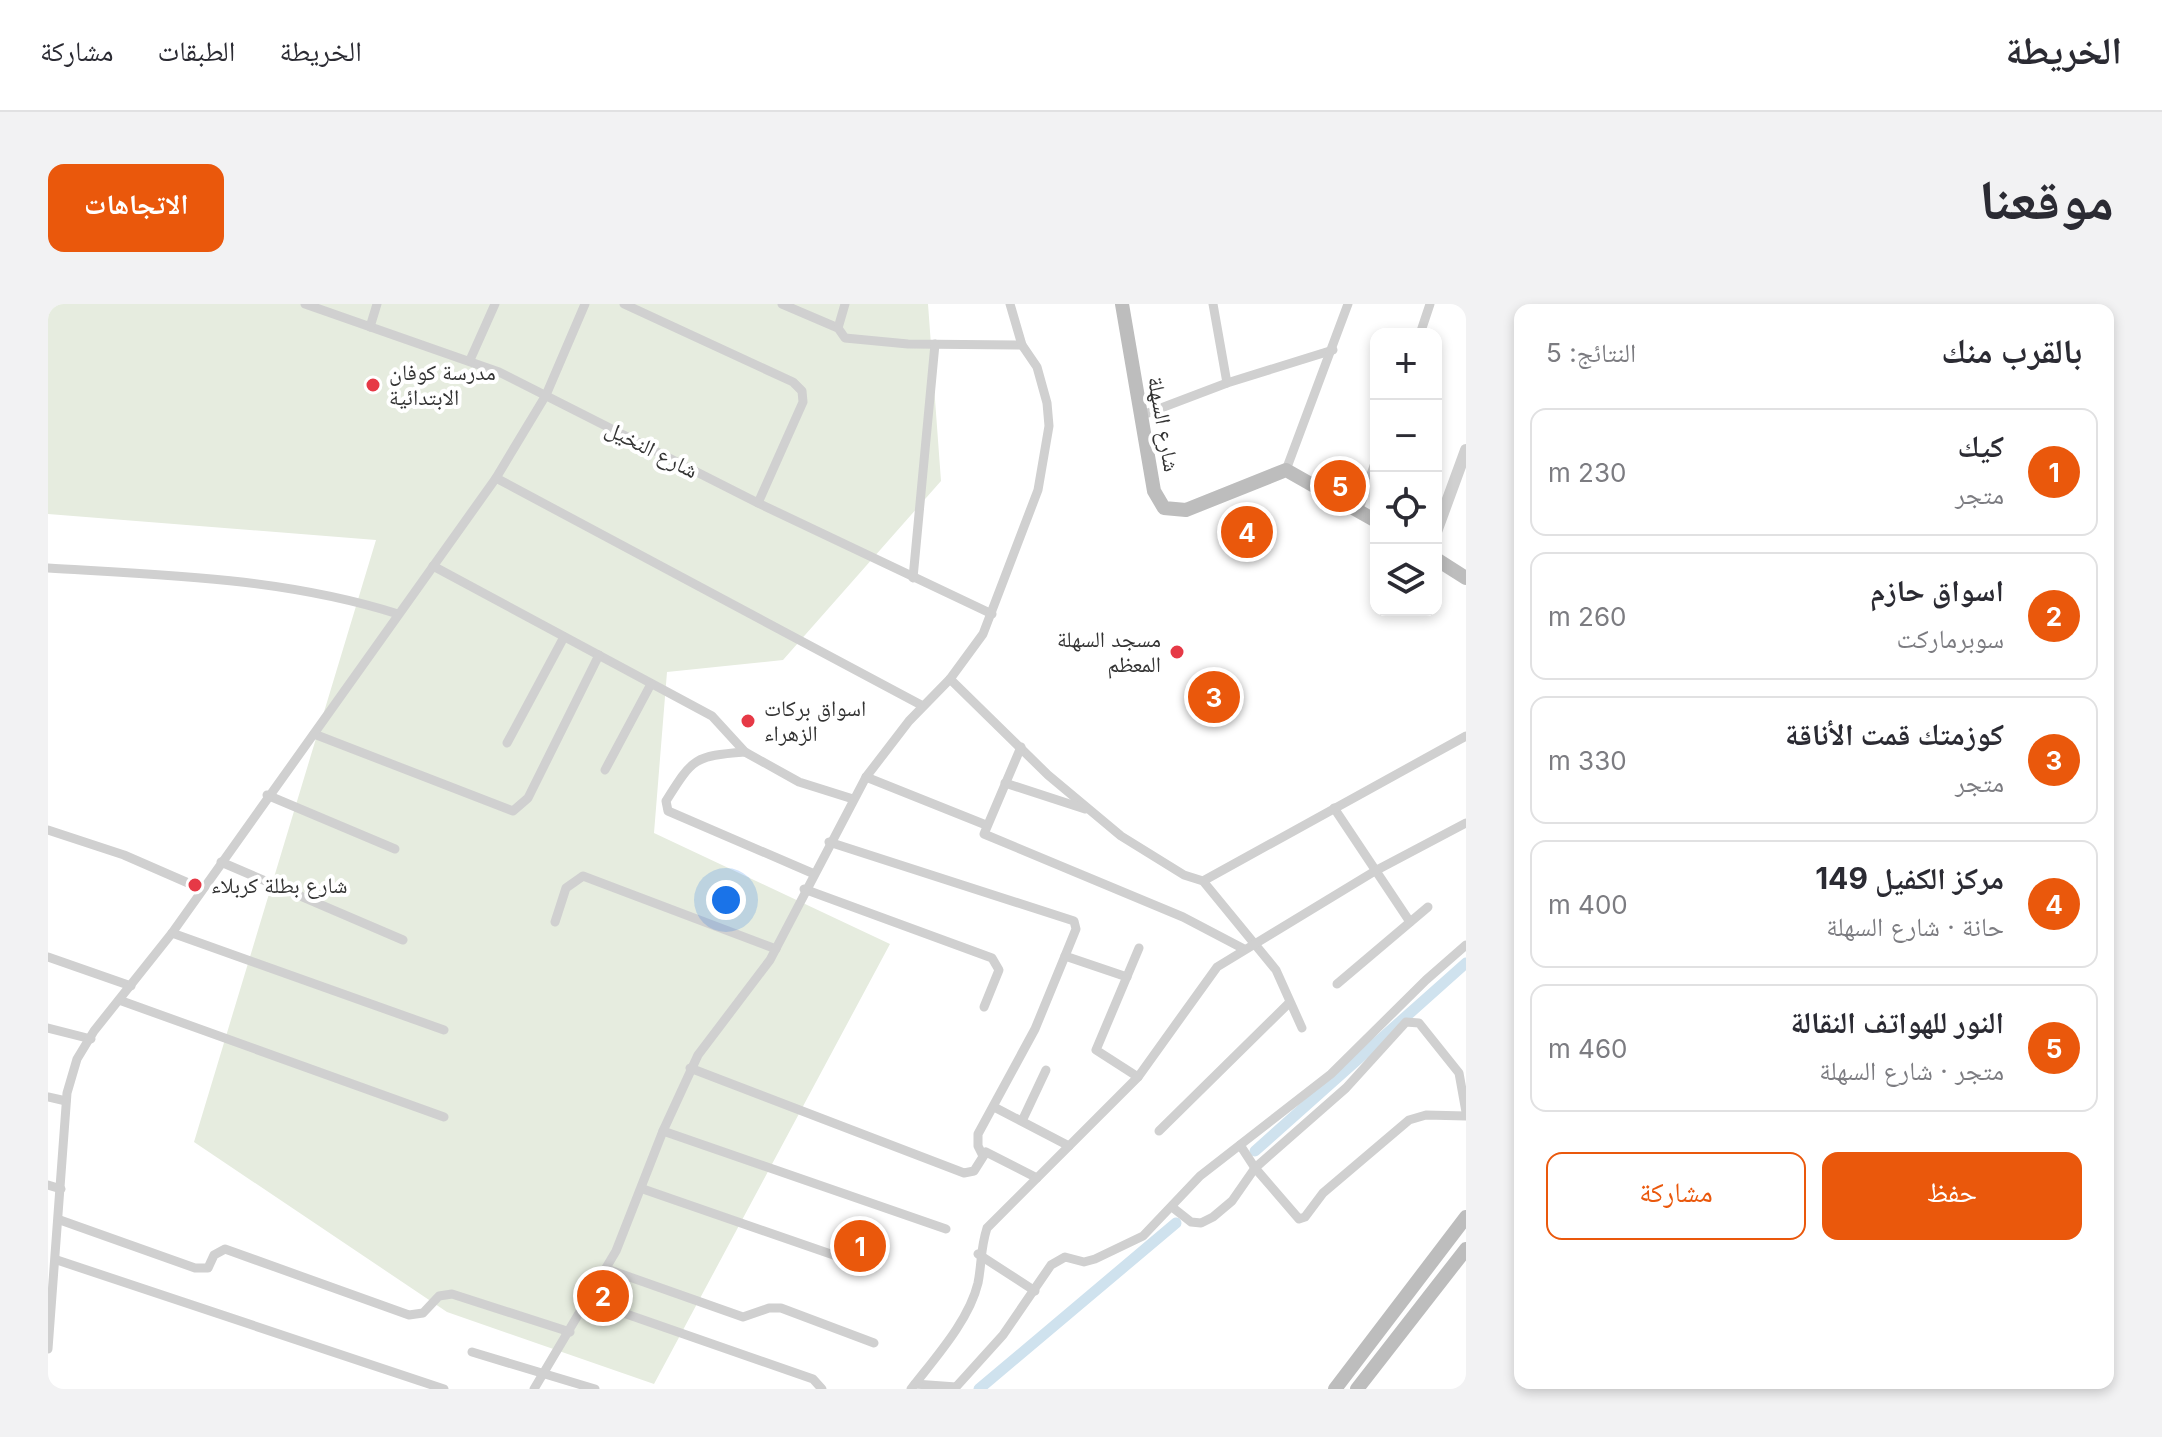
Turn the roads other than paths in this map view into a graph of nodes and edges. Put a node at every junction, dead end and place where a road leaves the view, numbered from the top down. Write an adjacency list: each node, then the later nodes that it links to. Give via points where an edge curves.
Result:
1 (305, 304): 13 (street, شارع النخيل)
2 (377, 304): 14 (street)
3 (495, 304): 20 (street)
4 (585, 304): 22 (street)
5 (624, 304): 28 (street, via 793,382 802,391 803,402)
6 (782, 304): 15 (street)
7 (845, 304): 15 (street)
8 (1010, 304): 18 (street)
9 (1122, 304): 23 (main road, شارع السهلة)
10 (1213, 304): 21 (street)
11 (1348, 304): 19 (street)
12 (1430, 304): 16 (street)
13 (320, 307): 14 (street, شارع النخيل)
14 (370, 327): 20 (street, شارع النخيل)
15 (838, 328): 17 (street, via 845,338)
16 (1422, 328)
17 (935, 344): 18 (street); 35 (street)
18 (1022, 345): 38 (street, via 1037,367 1047,403 1048,442 1038,490)
19 (1333, 350): 21 (street); 25 (street)
20 (470, 360): 22 (street, شارع النخيل)
21 (1227, 383): 23 (street)
22 (546, 395): 27 (street); 28 (street, شارع النخيل)
23 (1140, 416): 25 (main road, شارع السهلة, via 1154,491 1171,511 1186,510)
24 (1466, 452): 30 (street)
25 (1286, 470): 29 (main road)
26 (1372, 472): 29 (street)
27 (496, 478): 33 (street); 43 (street)
28 (758, 503): 35 (street, شارع النخيل)
29 (1359, 509): 31 (main road)
30 (1442, 516)
31 (1370, 517)
32 (1442, 563): 36 (main road)
33 (433, 566): 37 (street); 39 (street)
34 (48, 568): 37 (street, via 272,585 347,598)
35 (913, 578): 38 (street, شارع النخيل)
36 (1466, 578)
37 (398, 614): 44 (street)
38 (992, 614): 41 (street)
39 (564, 637): 40 (street); 46 (street)
40 (599, 655): 42 (street); 44 (street, via 528,798 513,811)
41 (950, 679): 43 (street); 47 (street)
42 (651, 684): 48 (street, via 712,716); 49 (street)
43 (923, 706): 50 (street)
44 (314, 734): 52 (street)
45 (1466, 736): 54 (street)
46 (507, 743)
47 (1021, 747): 51 (street); 55 (street)
48 (745, 752): 53 (street, via 799,782); 63 (street, via 705,755 687,768 666,801 668,811)
49 (605, 770)
50 (866, 777): 53 (street); 57 (street)
51 (1005, 783): 55 (street); 57 (street)
52 (267, 795): 60 (street); 61 (street)
53 (853, 799): 59 (street)
54 (1334, 808): 62 (street); 64 (street)
55 (1092, 812): 64 (street, via 1155,859)
56 (1466, 823): 62 (street)
57 (986, 825): 76 (street, via 984,834 1183,917)
58 (48, 830): 65 (street)
59 (829, 842): 63 (street); 77 (street, via 1074,921)
60 (395, 849)
61 (221, 862): 65 (street); 71 (street)
62 (1375, 871): 69 (street); 72 (street)
63 (812, 873): 66 (street)
64 (1203, 881): 72 (street)
65 (202, 889): 70 (street)
66 (804, 889): 75 (street); 84 (street, via 992,958 999,970)
67 (1428, 907): 69 (street)
68 (555, 922): 75 (street, via 566,888 583,876)
69 (1410, 922): 80 (street)
70 (172, 933): 81 (street); 87 (street)
71 (403, 940)
72 (1255, 941): 76 (street); 83 (street, via 1276,970)
73 (1466, 945): 100 (street, via 1331,1074)
74 (1139, 948): 79 (street)
75 (776, 949): 89 (street)
76 (1244, 949): 91 (street, via 1217,967)
77 (1065, 956): 79 (street); 94 (street)
78 (48, 957): 81 (street)
79 (1127, 977): 91 (street, via 1096,1050)
80 (1337, 984)
81 (131, 986): 82 (street)
82 (119, 1000): 88 (street); 96 (street)
83 (1288, 1004): 86 (street); 99 (street)
84 (984, 1007)
85 (48, 1028): 88 (street)
86 (1302, 1028)
87 (444, 1030)
88 (91, 1039): 93 (street, via 77,1059)
89 (690, 1068): 98 (street); 102 (street, via 964,1173 974,1171)
90 (1046, 1070): 97 (street)
91 (1138, 1077): 101 (street)
92 (48, 1097): 93 (street)
93 (66, 1101): 106 (street)
94 (996, 1108): 97 (street); 102 (street, via 978,1134)
95 (1466, 1114): 103 (street, via 1415,1116 1299,1219); 103 (street, via 1452,1060 1419,1023 1406,1022 1346,1088)
96 (444, 1117)
97 (1022, 1121): 101 (street)
98 (663, 1131): 107 (street); 111 (street)
99 (1159, 1131)
100 (1240, 1145): 103 (street); 108 (street, via 1200,1176)
101 (1069, 1146): 104 (street)
102 (982, 1154): 104 (street, via 991,1152)
103 (1255, 1168): 108 (street, via 1232,1201 1201,1223)
104 (1037, 1178): 113 (street, via 987,1228)
105 (48, 1185): 106 (street)
106 (61, 1189): 110 (street)
107 (643, 1189): 115 (street); 116 (street)
108 (1172, 1207): 118 (street, via 1143,1236 1095,1259 1065,1257 1051,1265)
109 (1466, 1217): 131 (main road)
110 (60, 1220): 114 (street); 121 (street, via 195,1268 208,1268 214,1255 225,1249 409,1315 423,1313 439,1296 452,1294)
111 (946, 1229)
112 (1466, 1249): 132 (main road)
113 (978, 1254): 118 (street); 126 (street, via 978,1283 965,1314)
114 (57, 1260): 117 (street); 127 (street)
115 (848, 1260)
116 (607, 1269): 119 (street); 122 (street, via 743,1317 781,1308)
117 (52, 1272): 120 (street)
118 (1035, 1291): 126 (street, via 956,1387)
119 (589, 1301): 121 (street); 130 (street, via 813,1379)
120 (49, 1325): 123 (street)
121 (570, 1332): 125 (street)
122 (874, 1343)
123 (48, 1349)
124 (472, 1352): 125 (street)
125 (544, 1373): 128 (street); 129 (street)
126 (913, 1387)
127 (444, 1389)
128 (534, 1389)
129 (595, 1389)
130 (822, 1389)
131 (1335, 1389)
132 (1357, 1389)

